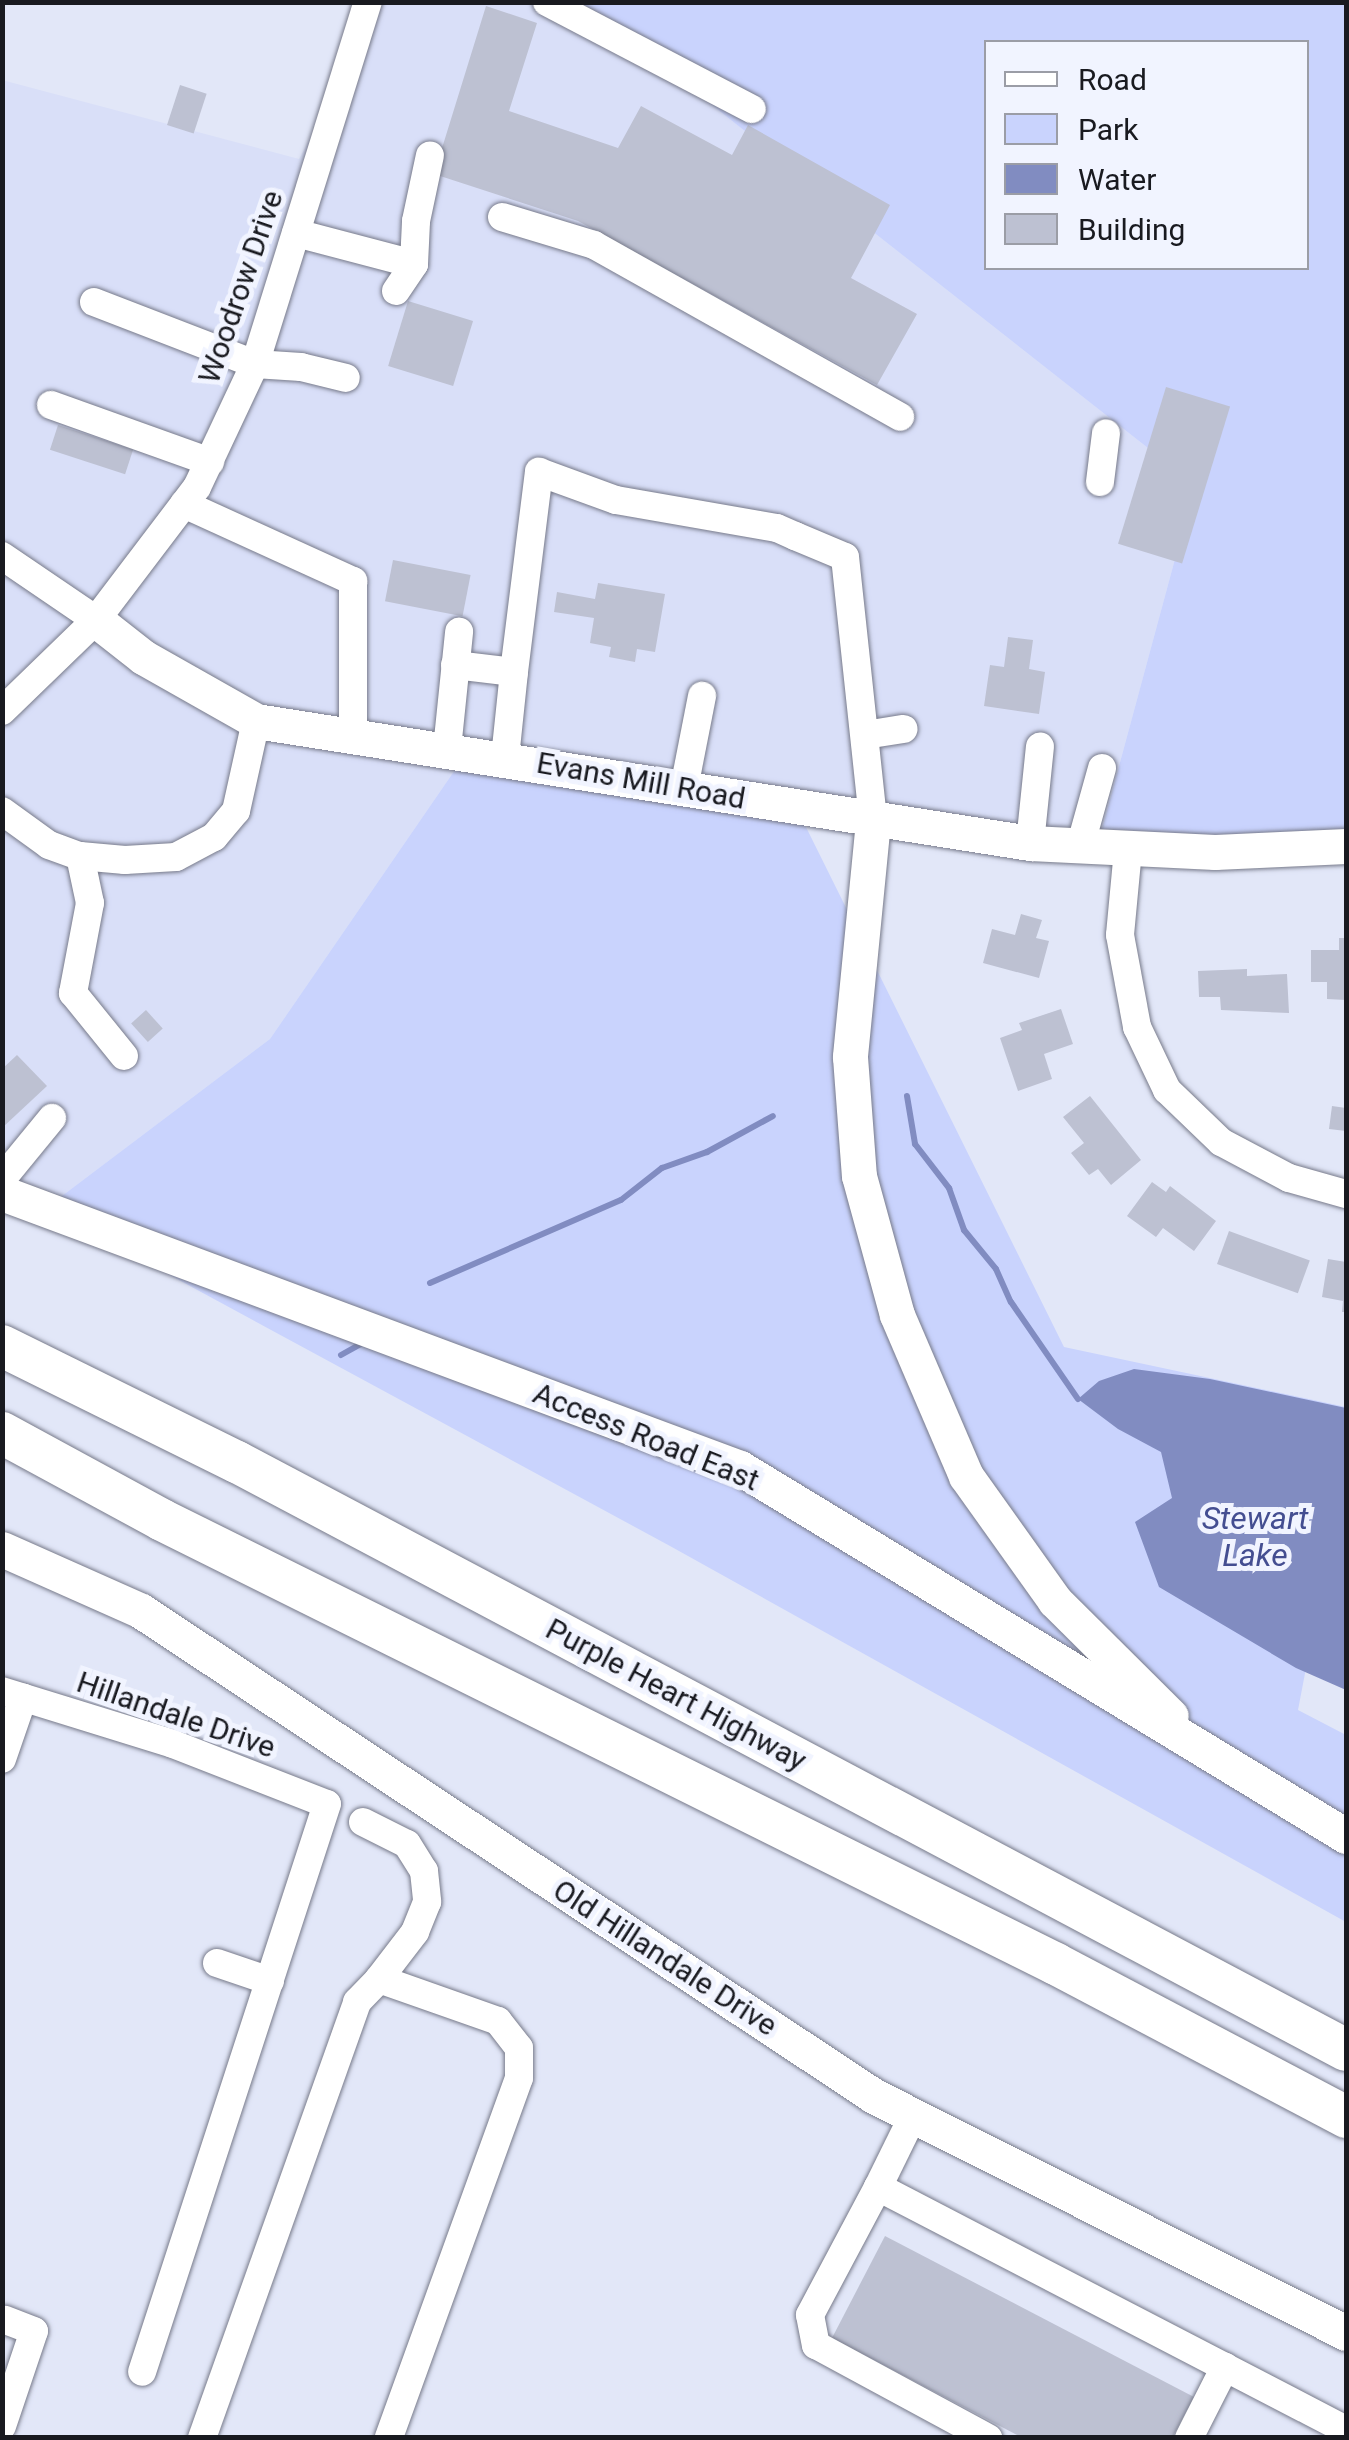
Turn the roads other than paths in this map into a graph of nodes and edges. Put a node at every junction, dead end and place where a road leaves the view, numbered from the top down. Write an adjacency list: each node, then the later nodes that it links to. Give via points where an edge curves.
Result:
1 (547, 2): 3 (street)
2 (359, 5): 6 (street, Woodrow Drive)
3 (752, 109)
4 (430, 155): 7 (street)
5 (502, 217): 13 (street, via 594,246)
6 (296, 233): 7 (street); 10 (street, Woodrow Drive)
7 (414, 264): 8 (street)
8 (396, 291)
9 (94, 302): 10 (street)
10 (255, 364): 11 (street); 15 (street, Woodrow Drive)
11 (346, 378)
12 (51, 405): 15 (street)
13 (900, 416)
14 (1106, 433): 16 (street)
15 (210, 462): 17 (street, Woodrow Drive)
16 (1100, 482)
17 (184, 504): 19 (street, Woodrow Drive); 28 (street, via 352,581)
18 (2, 556): 19 (street)
19 (96, 620): 24 (street); 25 (main road, Evans Mill Road, via 143,657)
20 (459, 632): 21 (street)
21 (455, 665): 22 (street); 30 (street)
22 (514, 672): 27 (street, via 539,472 718,527 776,528 844,557); 31 (street)
23 (702, 696): 33 (street)
24 (2, 711)
25 (256, 722): 28 (main road, Evans Mill Road); 40 (street, via 236,810 214,837 176,857)
26 (904, 729): 27 (street)
27 (865, 735): 35 (street)
28 (353, 738): 30 (main road, Evans Mill Road)
29 (1040, 747): 36 (street)
30 (446, 749): 31 (main road, Evans Mill Road)
31 (505, 758): 33 (main road, Evans Mill Road)
32 (1102, 768): 38 (street)
33 (684, 788): 35 (main road, Evans Mill Road)
34 (2, 811): 40 (street, via 49,845)
35 (873, 822): 36 (main road, Evans Mill Road); 52 (main road, via 850,1057 859,1176 898,1315 966,1476 1054,1601)
36 (1030, 844): 38 (main road, Evans Mill Road)
37 (1346, 846): 39 (main road, Evans Mill Road)
38 (1080, 847): 39 (main road, Evans Mill Road)
39 (1128, 850): 45 (street, via 1120,935 1137,1027 1167,1090 1221,1142 1289,1178)
40 (80, 856): 41 (street, via 90,903 73,994)
41 (124, 1056)
42 (52, 1118): 43 (street)
43 (2, 1179)
44 (2, 1193): 47 (main road, Access Road East)
45 (1346, 1194)
46 (2, 1206): 47 (main road)
47 (42, 1208): 52 (main road, Access Road East, via 740,1468)
48 (2, 1346): 59 (highway, Purple Heart Highway, via 255,1471)
49 (2, 1434): 61 (highway, via 1056,1964)
50 (2, 1549): 60 (main road, Old Hillandale Drive, via 141,1611)
51 (13, 1694): 53 (street); 58 (street, Hillandale Drive, via 173,1744 327,1804)
52 (1215, 1758): 55 (main road, Access Road East)
53 (2, 1759)
54 (362, 1822): 57 (street, via 407,1844 424,1871 427,1902 421,1917)
55 (1346, 1836)
56 (217, 1963): 58 (street)
57 (379, 1979): 69 (street, via 358,2002); 70 (street, via 498,2021 518,2048 519,2063)
58 (270, 1981): 66 (street, via 223,2085)
59 (1346, 2050)
60 (913, 2116): 62 (street); 64 (main road, Old Hillandale Drive)
61 (1346, 2117)
62 (878, 2187): 65 (street); 71 (street, via 810,2315 816,2345)
63 (4, 2320): 67 (street, via 34,2330)
64 (1340, 2327)
65 (1225, 2367): 68 (street); 72 (street)
66 (142, 2372)
67 (2, 2426)
68 (1346, 2430)
69 (202, 2438)
70 (389, 2438)
71 (988, 2438)
72 (1189, 2438)

